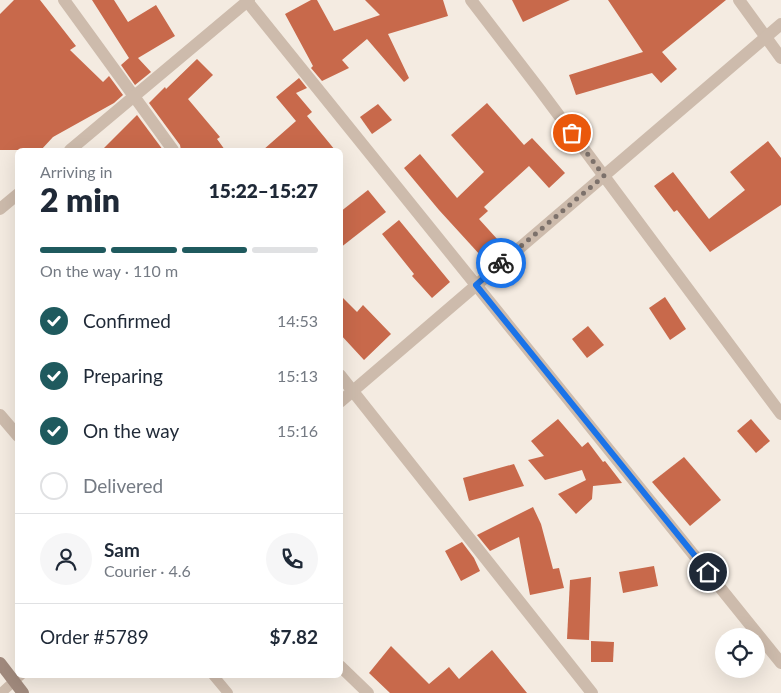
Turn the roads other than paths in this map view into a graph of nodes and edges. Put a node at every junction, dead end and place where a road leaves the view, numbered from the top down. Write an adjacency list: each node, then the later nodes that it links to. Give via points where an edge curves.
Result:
1 (64, 0): 8 (street)
2 (247, 0): 8 (street); 14 (street)
3 (471, 0): 11 (street)
4 (739, 0): 6 (street)
5 (781, 24): 6 (street)
6 (766, 37): 7 (street); 11 (street)
7 (781, 58)
8 (134, 96): 9 (street); 10 (street)
9 (72, 148)
10 (172, 148)
11 (604, 176): 14 (street); 18 (street)
12 (15, 196): 13 (street)
13 (0, 209)
14 (476, 285): 16 (street); 22 (street)
15 (343, 378): 16 (street)
16 (353, 390): 17 (street); 31 (street)
17 (343, 399)
18 (781, 414)
19 (0, 415): 20 (street)
20 (15, 432)
21 (0, 663): 24 (street)
22 (781, 663)
23 (343, 669): 30 (street)
24 (15, 676)
25 (18, 678): 27 (lane); 28 (street)
26 (216, 678): 29 (lane)
27 (1, 693)
28 (24, 693)
29 (228, 693)
30 (368, 693)
31 (592, 693)

